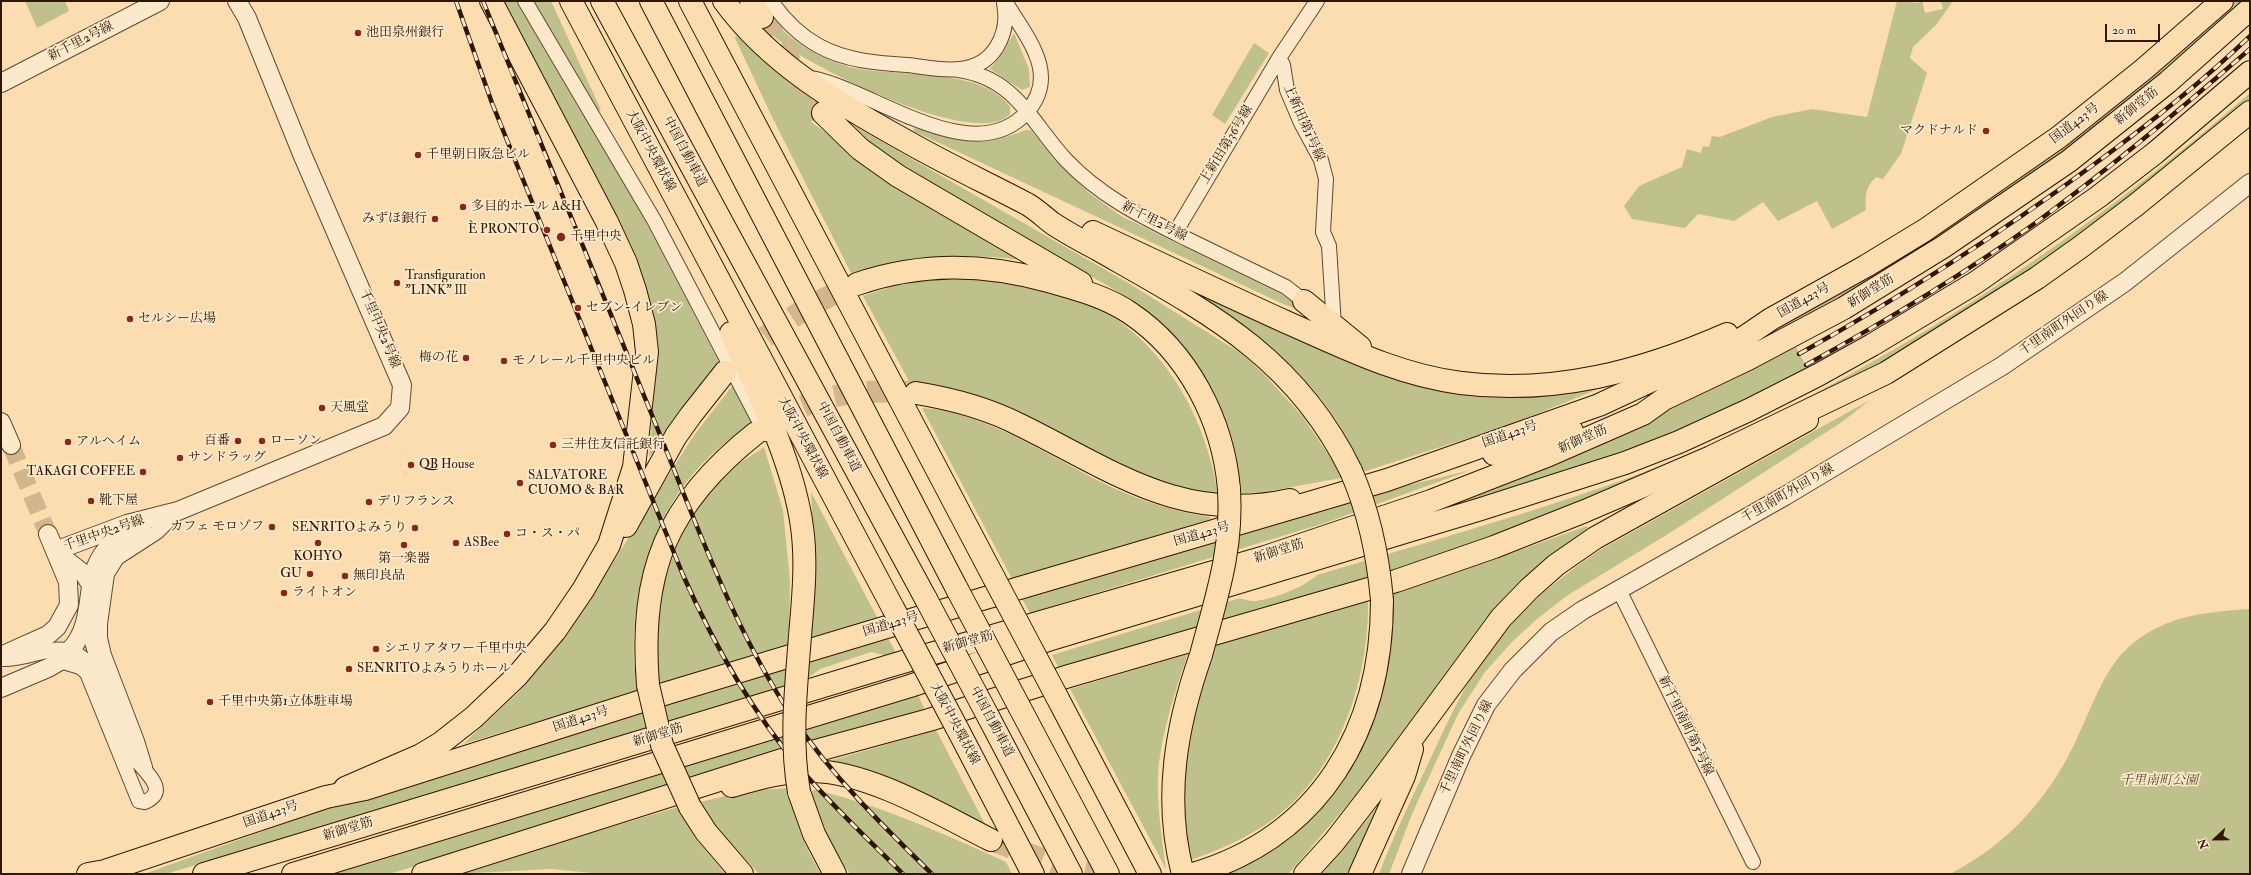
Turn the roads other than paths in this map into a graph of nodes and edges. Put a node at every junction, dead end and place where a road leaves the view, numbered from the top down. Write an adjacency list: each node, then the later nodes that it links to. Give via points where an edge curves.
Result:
1 (160, 1): 19 (street, 新千里2号線)
2 (237, 1): 42 (street, 千里中央2号線, via 247,18 302,154 402,385 401,400 400,408 384,426)
3 (491, 1): 45 (main road, via 617,243 631,277 641,312 647,352 637,448 627,494)
4 (525, 1): 40 (street, via 654,220 746,398)
5 (571, 1): 23 (main road, 大阪中央環状線)
6 (602, 1): 68 (main road, 中国自動車道, bridge, via 926,599)
7 (651, 1): 69 (main road, bridge)
8 (690, 1): 70 (main road, bridge)
9 (724, 1): 18 (main road, via 758,41)
10 (1004, 1): 16 (street, 新千里2号線, via 1006,19 998,46 978,65); 20 (street, 新千里2号線, via 1032,45 1041,67 1041,88)
11 (1317, 1): 15 (street)
12 (2222, 1): 30 (main road, 国道423号, via 2108,99 2008,174 1866,266)
13 (761, 6): 16 (street, 新千里2号線, via 820,46 836,53 860,60)
14 (2250, 9): 36 (main road, 新御堂筋, via 2168,82 2069,161 1943,247 1844,308 1748,359)
15 (1279, 58): 26 (street, 上新田第36号線); 31 (street, 上新田第1号線, via 1283,65 1287,90 1321,160 1326,179 1323,232 1330,246)
16 (958, 70): 20 (street, 新千里2号線, via 973,72 995,81 1018,99)
17 (2250, 72): 63 (main road, 新御堂筋, via 2148,158 2066,220 1975,283 1818,375 1680,442 1625,463 1503,502 1048,640 895,691)
18 (802, 77): 20 (street, via 832,82 895,112 965,132 1000,130 1013,124); 25 (main road, via 882,128)
19 (1, 83)
20 (1028, 111): 26 (street, 新千里2号線, via 1066,160 1099,190 1126,209)
21 (2250, 112): 34 (main road, via 2082,246 2037,278)
22 (822, 113): 29 (main road, via 856,145 898,176)
23 (666, 181): 40 (main road, via 674,217 739,352); 67 (main road, 大阪中央環状線, bridge)
24 (2250, 183): 48 (street, 千里南町外回り線, via 2125,282 2002,366 1779,500)
25 (1029, 206): 32 (main road, via 1074,223 1333,344); 72 (main road, bridge, via 1052,223 1196,306 1253,346 1286,376 1315,409 1336,439 1366,509 1373,536 1382,600 1377,655 1364,710 1350,744 1331,778 1310,806 1274,836 1239,858)
26 (1175, 233): 28 (street, 新千里2号線, via 1286,287)
27 (857, 284): 29 (main road, via 887,274 917,269 954,266 984,268 1025,275 1083,291)
28 (1304, 301): 31 (main road)
29 (1130, 313): 71 (main road, bridge, via 1165,344 1196,384 1222,440 1229,489 1227,556 1218,599 1183,718 1174,768 1174,827)
30 (1771, 319): 32 (main road, via 1643,367 1563,384 1515,386 1461,383); 41 (main road, 国道423号, via 1743,338 1599,405)
31 (1334, 326): 32 (main road, via 1352,342)
32 (1388, 366)
33 (725, 372): 45 (main road, via 691,414 622,533)
34 (1886, 373): 55 (main road, via 1777,438 1607,531 1556,565 1528,589 1501,618); 58 (main road, via 1711,457 1556,523 1403,578 929,720 782,760)
35 (916, 393): 41 (main road, via 959,401 986,410 1020,424 1132,483 1173,498 1193,502 1242,508)
36 (1664, 399): 41 (main road, via 1639,405 1527,446); 62 (main road, 新御堂筋, via 1643,414 1516,469 1431,502 1265,557 896,664)
37 (1, 422): 39 (street)
38 (756, 433): 65 (main road, bridge, via 707,476 668,534 656,565 648,607 645,656 648,685 662,745 690,807 706,832)
39 (11, 445)
40 (791, 478): 66 (main road, bridge, via 802,528 804,590 793,725 794,760 799,792 814,834)
41 (1377, 482): 57 (main road, 国道423号, via 731,674 365,789)
42 (178, 511): 43 (street, 千里中央2号線); 56 (street, via 157,532 117,558 107,574 100,624 104,655 137,741)
43 (153, 518): 46 (street, 千里中央2号線, via 127,524); 47 (street, 千里中央2号線, via 107,549)
44 (48, 534): 46 (street)
45 (609, 545): 57 (main road, via 555,631 517,676 480,712 441,743 421,755)
46 (55, 551): 47 (street, 千里中央2号線, via 84,574); 50 (street, 千里中央2号線, via 68,582 69,605 60,622 48,635)
47 (91, 585): 49 (street, 千里中央2号線)
48 (1619, 590): 60 (street, 新千里南町第5号線); 75 (street, 千里南町外回り線, via 1551,632 1513,670 1493,695 1461,756)
49 (90, 603): 51 (street, 千里中央2号線, via 83,631); 53 (street, via 90,636)
50 (1, 656)
51 (65, 656): 52 (street, via 51,649 22,658); 53 (street, via 82,657); 54 (street, 千里中央2号線, via 48,668); 56 (street, via 86,673 135,794 139,801 145,802 154,798 157,793 156,784)
52 (1, 659)
53 (100, 676): 56 (street, via 130,752)
54 (1, 688)
55 (1432, 709): 73 (main road, via 1350,822); 74 (main road, via 1410,751 1404,776)
56 (146, 772)
57 (326, 797): 61 (main road, 国道423号)
58 (659, 799): 59 (main road, via 702,794 788,772 825,772 890,791 924,805); 64 (main road)
59 (991, 840)
60 (1753, 862)
61 (98, 873)
62 (204, 874)
63 (292, 874)
64 (423, 874)
65 (742, 874)
66 (835, 874)
67 (1033, 874)
68 (1071, 874)
69 (1108, 874)
70 (1150, 874)
71 (1183, 874)
72 (1193, 874)
73 (1305, 874)
74 (1360, 874)
75 (1411, 874)

